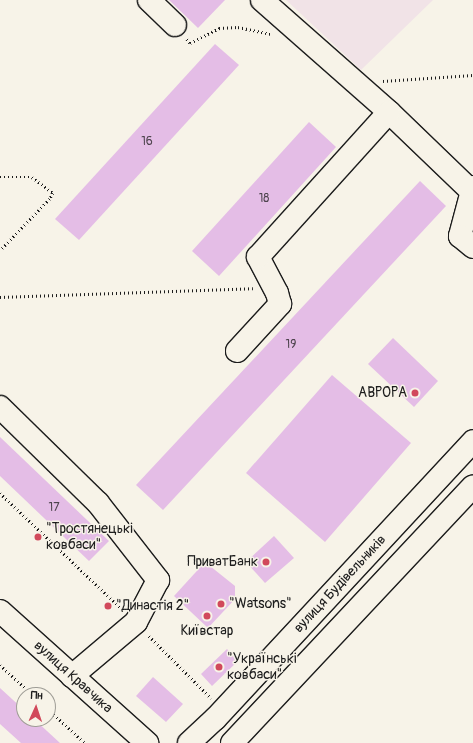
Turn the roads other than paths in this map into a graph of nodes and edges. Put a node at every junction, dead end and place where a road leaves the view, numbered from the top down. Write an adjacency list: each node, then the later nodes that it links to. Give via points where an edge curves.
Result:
1 (149, 0): 3 (street)
2 (262, 0): 4 (street)
3 (176, 25)
4 (389, 112): 5 (street); 7 (street, via 258,257 280,304)
5 (472, 189): 6 (street, via 460,236)
6 (473, 247)
7 (237, 352)
8 (0, 407): 12 (street, via 98,503 158,580 136,622)
9 (472, 446): 14 (street, вулиця Будівельників, via 215,719)
10 (473, 486): 15 (street)
11 (0, 610): 12 (street, вулиця Кравчика)
12 (72, 676): 13 (street, вулиця Кравчика)
13 (147, 743)
14 (189, 743)
15 (232, 743)

